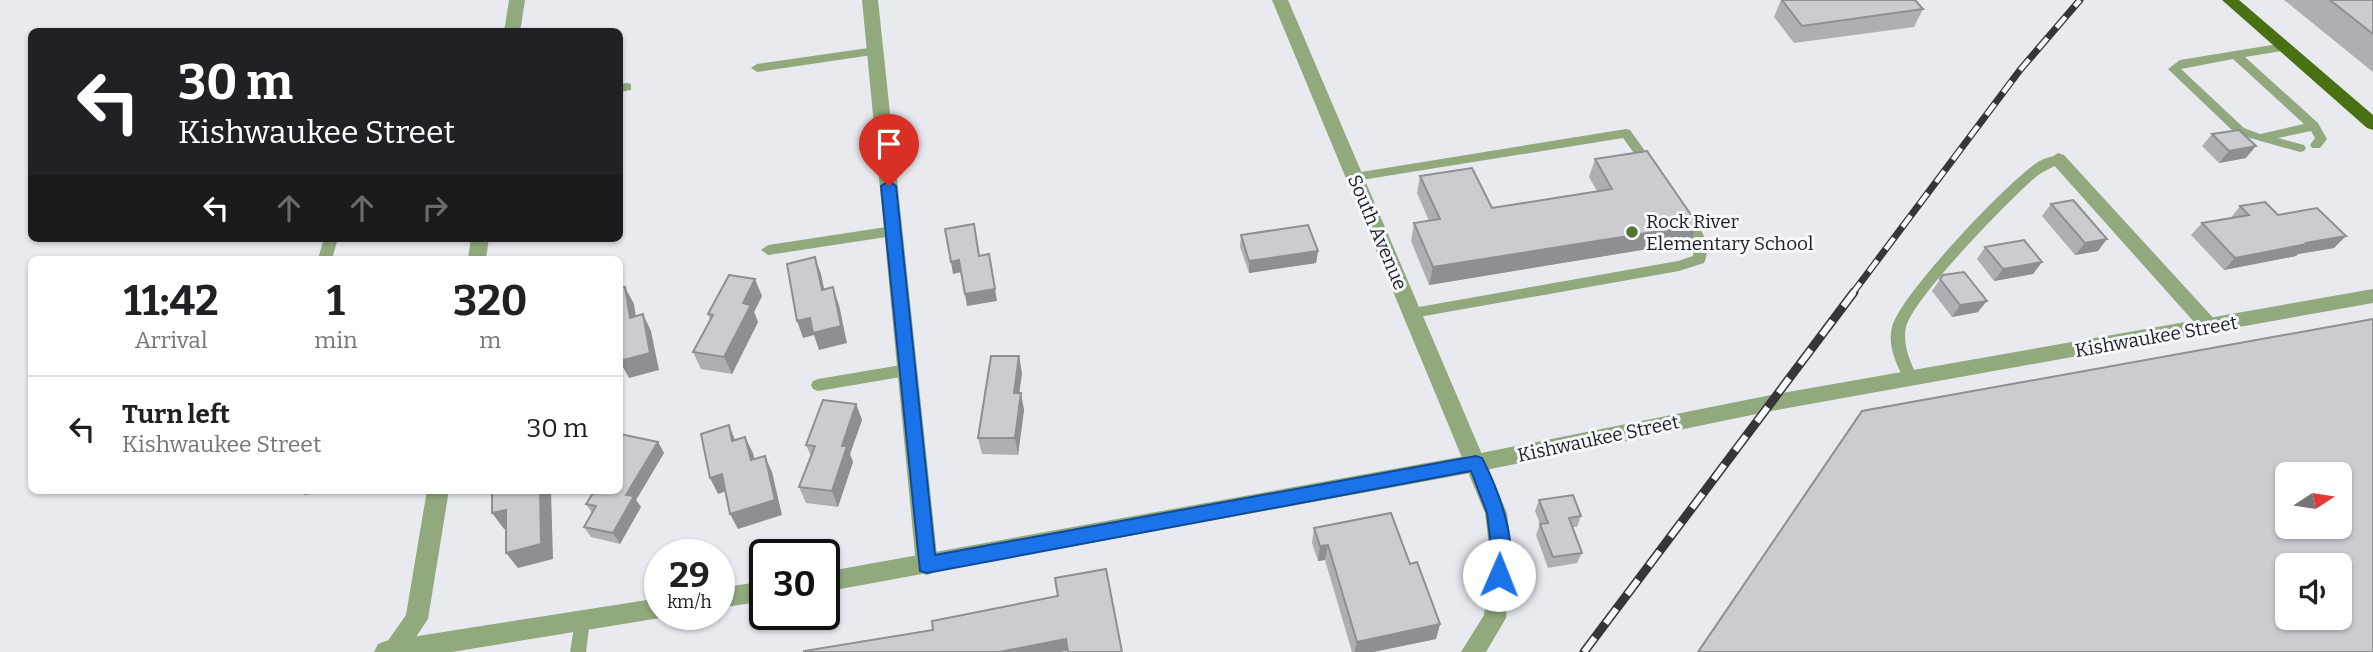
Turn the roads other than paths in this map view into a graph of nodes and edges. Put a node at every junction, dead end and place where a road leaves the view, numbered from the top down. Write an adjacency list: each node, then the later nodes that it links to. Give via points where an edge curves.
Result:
1 (517, 0): 5 (street)
2 (870, 0): 7 (street)
3 (1280, 0): 16 (street, South Avenue)
4 (2230, 0): 6 (main road)
5 (513, 28)
6 (2284, 47): 8 (lane); 10 (main road)
7 (875, 51): 9 (lane); 19 (street)
8 (2236, 55): 11 (lane); 12 (lane, via 2180,64 2174,69 2240,131)
9 (757, 68)
10 (2373, 124)
11 (2314, 126): 12 (lane); 13 (lane, via 2321,139)
12 (2260, 138): 14 (lane)
13 (2316, 145)
14 (2300, 148)
15 (2058, 159): 23 (street); 25 (lane, via 2042,166 2002,204 1902,317 1896,345)
16 (1355, 177): 17 (lane, via 1626,133); 22 (street, South Avenue)
17 (1660, 179)
18 (1674, 200): 22 (lane, via 1702,243 1699,259)
19 (893, 231): 20 (lane); 24 (street)
20 (768, 250)
21 (2373, 296): 23 (street, Kishwaukee Street)
22 (1413, 313): 27 (street, South Avenue)
23 (2210, 327): 25 (street, Kishwaukee Street)
24 (907, 369): 26 (lane); 29 (street)
25 (1911, 379): 27 (street, Kishwaukee Street)
26 (818, 385)
27 (1476, 463): 29 (street, Kishwaukee Street); 35 (street, South Avenue, via 1496,513 1501,554 1495,618)
28 (437, 494): 33 (street, via 417,619)
29 (927, 565): 30 (street, Kishwaukee Street)
30 (840, 579)
31 (644, 611): 32 (street)
32 (582, 621): 33 (street); 34 (lane)
33 (390, 652)
34 (578, 652)
35 (1473, 652)

